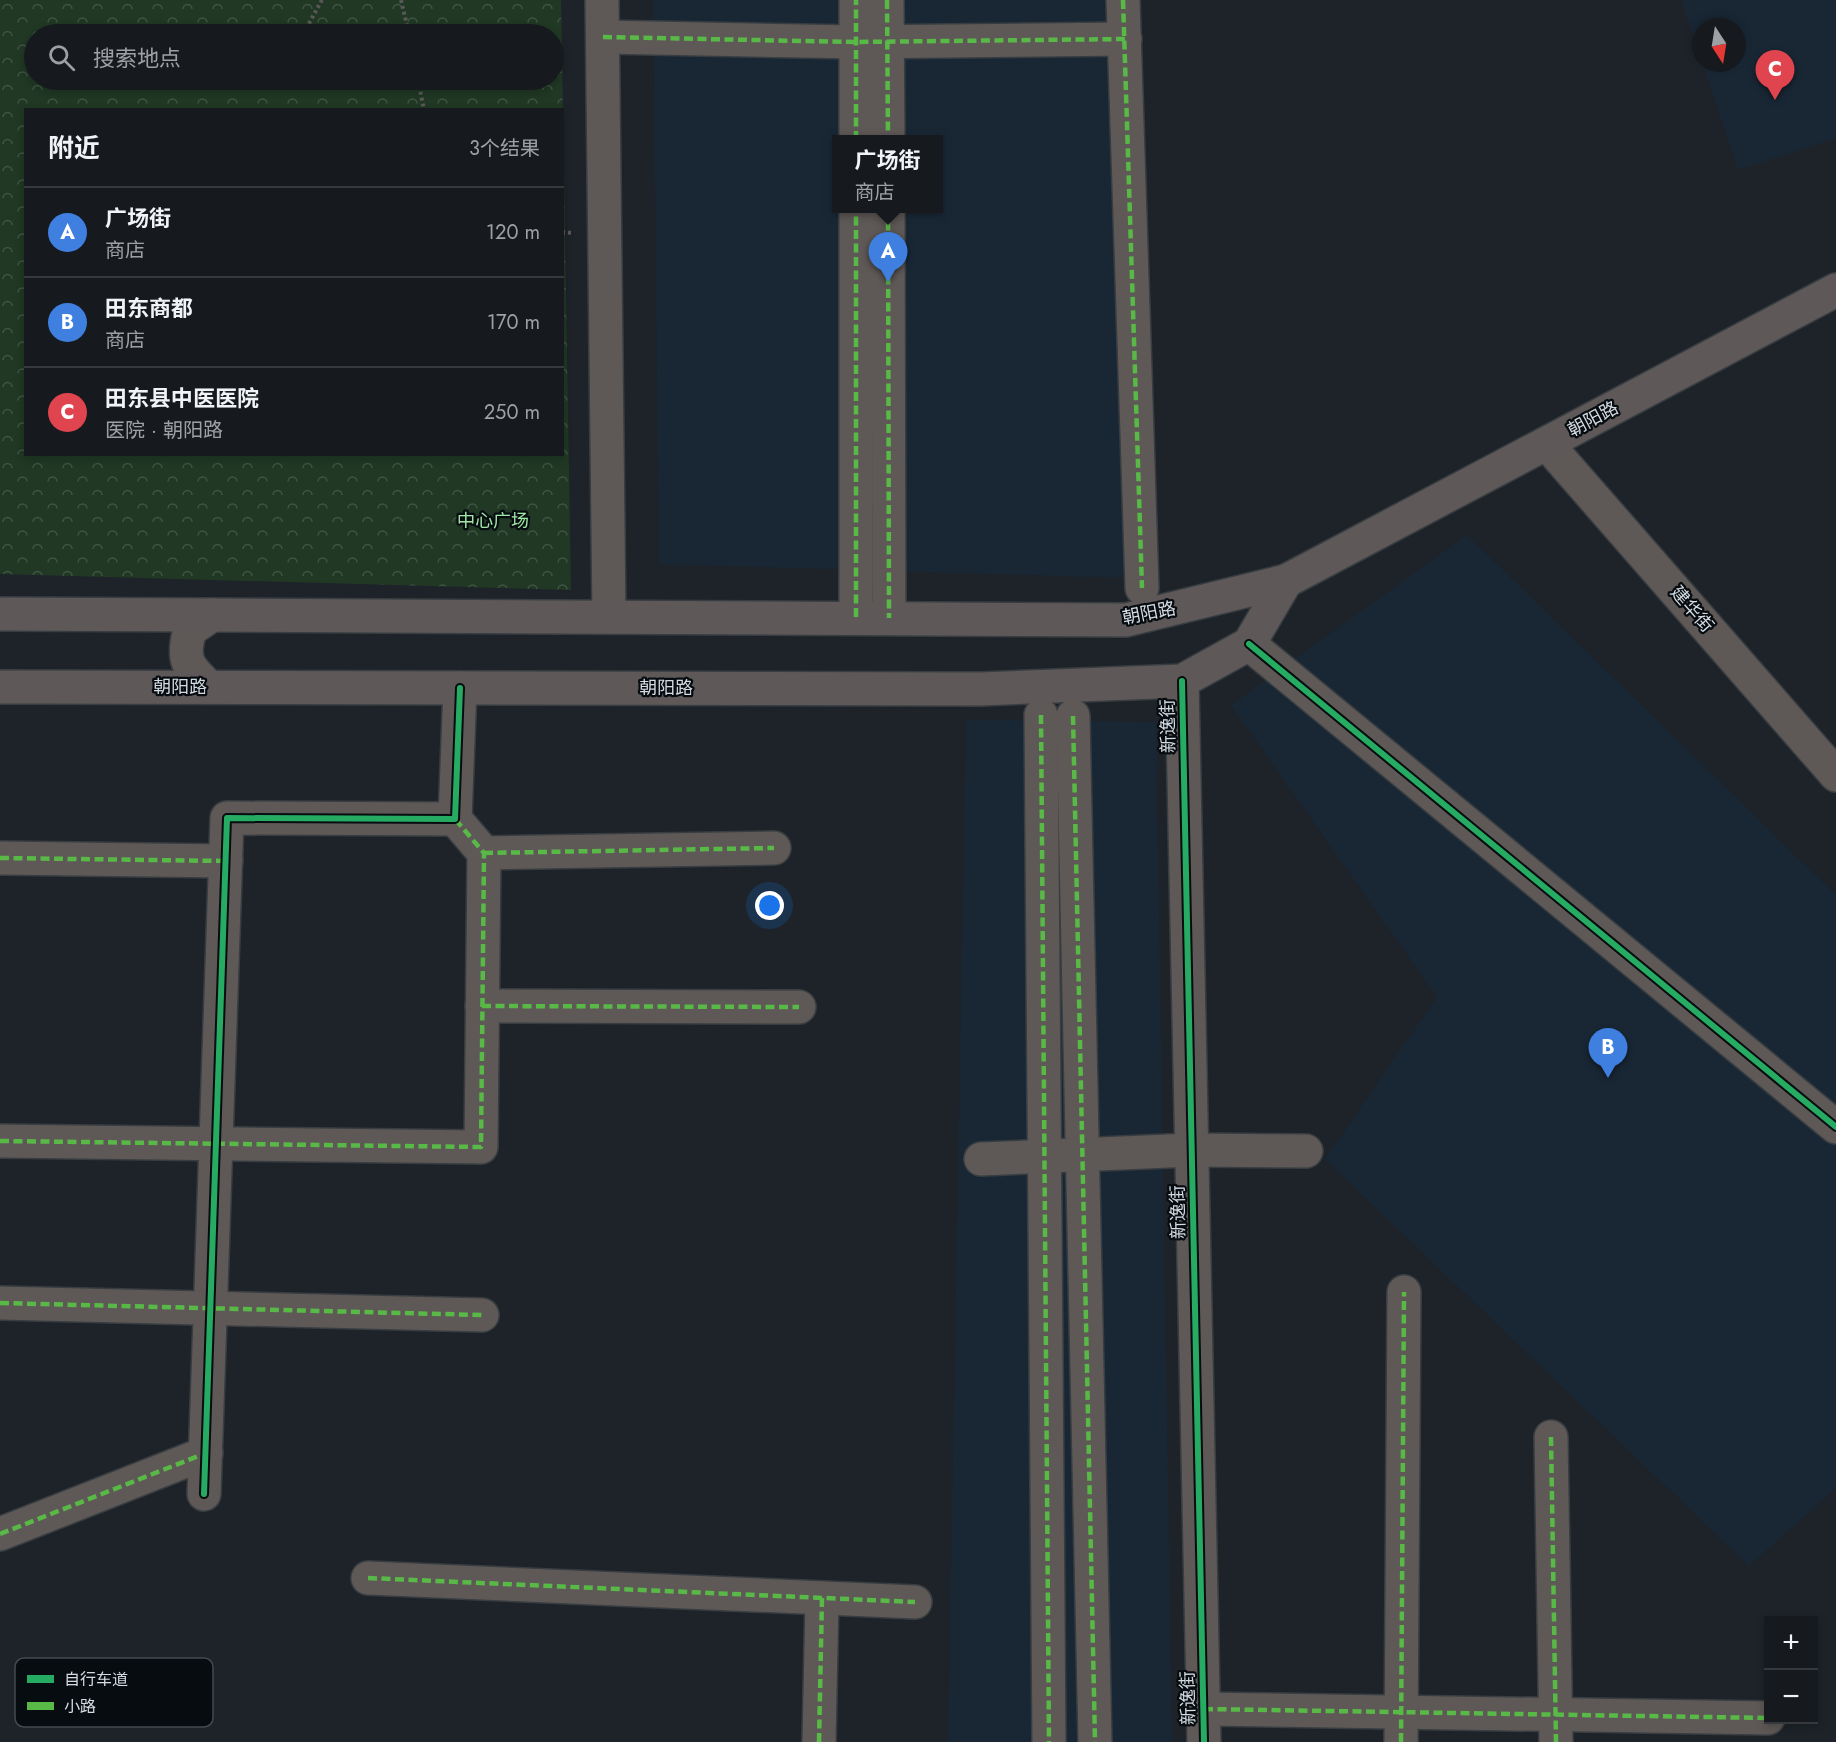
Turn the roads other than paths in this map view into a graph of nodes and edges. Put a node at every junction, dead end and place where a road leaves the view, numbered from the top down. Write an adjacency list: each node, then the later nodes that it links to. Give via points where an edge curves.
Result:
1 (602, 0): 5 (street)
2 (856, 0): 7 (street)
3 (887, 0): 7 (street)
4 (1124, 0): 6 (street)
5 (603, 37): 7 (street); 18 (street)
6 (1125, 39): 7 (street); 15 (street)
7 (872, 42): 8 (street); 9 (street)
8 (857, 135)
9 (887, 135)
10 (856, 213): 19 (street)
11 (888, 213): 20 (street)
12 (1836, 290): 13 (main road, 朝阳路)
13 (1547, 444): 14 (main road, 朝阳路); 26 (street, 建华街)
14 (1286, 581): 20 (main road, 朝阳路, via 1126,620); 21 (main road)
15 (1142, 588)
16 (0, 614): 17 (main road, 朝阳路)
17 (212, 615): 18 (main road, 朝阳路); 24 (street, via 190,630 184,649 189,668)
18 (609, 616): 19 (main road, 朝阳路)
19 (856, 617): 20 (main road, 朝阳路)
20 (889, 618)
21 (1249, 644): 22 (main road, 朝阳路); 34 (street)
22 (1182, 681): 25 (main road, 朝阳路, via 981,689); 37 (street, 新逸街)
23 (0, 687): 24 (main road, 朝阳路)
24 (209, 687): 25 (main road, 朝阳路)
25 (460, 688): 27 (street)
26 (1836, 775)
27 (455, 819): 29 (street); 31 (street, via 227,818)
28 (774, 848): 29 (street)
29 (484, 853): 32 (street)
30 (0, 858): 31 (street)
31 (226, 861): 36 (street)
32 (482, 1006): 33 (street); 36 (street, via 481,1147)
33 (799, 1007)
34 (1836, 1126)
35 (0, 1141): 36 (street)
36 (216, 1144): 44 (street)
37 (1192, 1150): 38 (street); 39 (street); 53 (street, 新逸街)
38 (1306, 1151)
39 (1083, 1155): 40 (street); 40 (street, via 1057,716); 59 (street)
40 (1044, 1156): 41 (street); 58 (street)
41 (981, 1159)
42 (1404, 1292): 55 (street)
43 (0, 1303): 44 (street)
44 (210, 1308): 45 (street); 47 (street)
45 (482, 1315)
46 (1551, 1437): 56 (street)
47 (206, 1453): 48 (street); 49 (street)
48 (204, 1494)
49 (0, 1534)
50 (368, 1578): 51 (street)
51 (822, 1598): 52 (street); 57 (street)
52 (915, 1602)
53 (1204, 1709): 55 (street); 60 (street, 新逸街)
54 (1764, 1718): 56 (street)
55 (1401, 1727): 56 (street)
56 (1556, 1728)
57 (819, 1742)
58 (1049, 1742)
59 (1095, 1742)
60 (1204, 1742)

